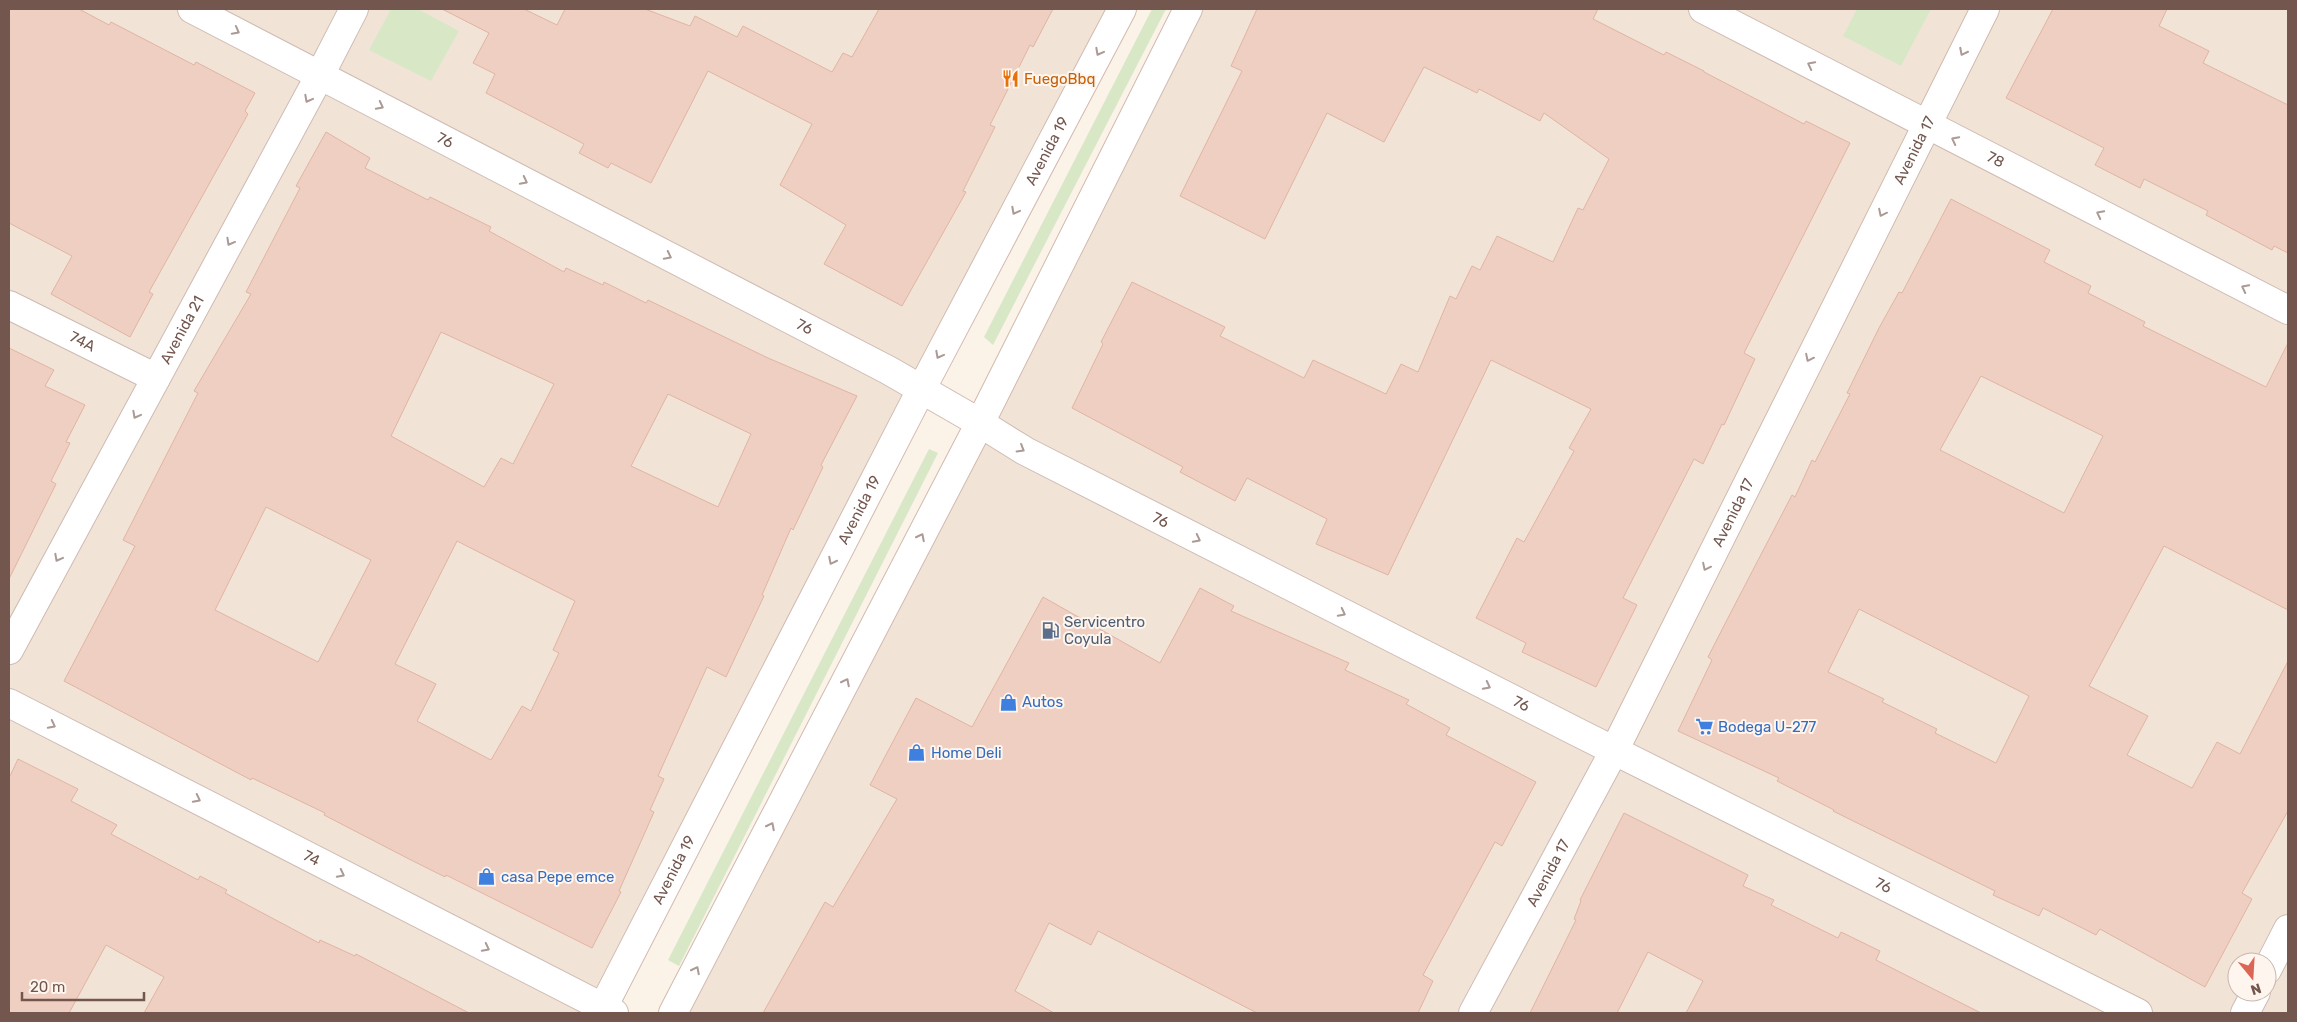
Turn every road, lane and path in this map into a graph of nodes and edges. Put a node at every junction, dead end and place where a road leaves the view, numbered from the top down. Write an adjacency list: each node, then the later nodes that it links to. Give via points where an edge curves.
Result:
1 (192, 9): 7 (street, 76, one-way to 7)
2 (354, 9): 7 (street, Avenida 21)
3 (1122, 9): 12 (street, Avenida 19, one-way to 12)
4 (1188, 9): 13 (street)
5 (1703, 9): 8 (street, 78, one-way to 5)
6 (1985, 9): 8 (street, Avenida 17, one-way to 8)
7 (320, 76): 11 (street, Avenida 21, one-way to 11); 12 (street, 76, one-way to 12)
8 (1926, 125): 10 (street, 78, one-way to 8); 16 (street, Avenida 17, one-way to 16)
9 (9, 306): 11 (street, 74A)
10 (2288, 310)
11 (156, 378): 14 (street, Avenida 21, one-way to 14)
12 (922, 388): 13 (street, 76); 19 (street, Avenida 19, one-way to 19)
13 (980, 423): 16 (street, 76, one-way to 16, via 1025,451); 20 (street, one-way to 13)
14 (9, 650)
15 (9, 703): 19 (street, 74, one-way to 19)
16 (1614, 751): 21 (street, Avenida 17); 22 (street, 76)
17 (2288, 929): 18 (street)
18 (2276, 952)
19 (606, 1011)
20 (673, 1013)
21 (1473, 1013)
22 (2138, 1013)

